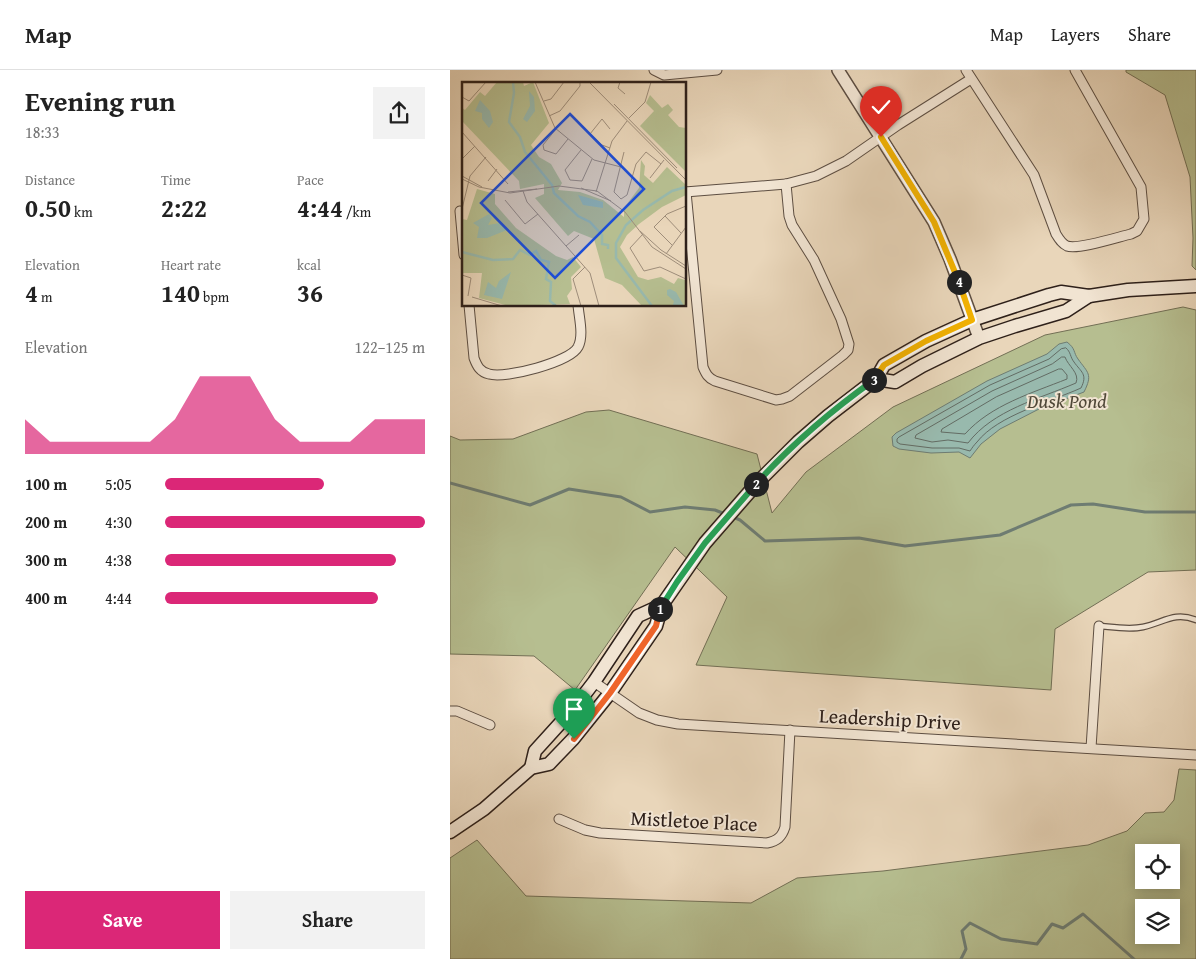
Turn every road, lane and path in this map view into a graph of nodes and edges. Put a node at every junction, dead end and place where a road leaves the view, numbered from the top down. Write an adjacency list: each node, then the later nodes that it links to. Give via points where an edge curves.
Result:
1 (654, 70): 2 (street, via 664,75)
2 (717, 70)
3 (838, 70): 7 (street)
4 (966, 70): 6 (street)
5 (1075, 70): 6 (street, via 1141,187 1144,218 1131,234 1076,247 1066,246 1060,241 1034,175)
6 (971, 79): 7 (street)
7 (881, 137): 8 (street, via 833,168); 17 (street, via 934,222)
8 (786, 184): 9 (street); 10 (street, via 792,225 825,282 849,344 843,355 782,399 776,400 715,381 705,373)
9 (686, 192)
10 (686, 202)
11 (458, 211): 12 (street)
12 (462, 240)
13 (1196, 286): 14 (main road)
14 (1089, 296): 17 (main road, via 1061,292); 18 (main road, via 1066,311)
15 (468, 306): 16 (street, via 477,366 490,374 503,375 524,372 571,355 582,339)
16 (578, 306)
17 (972, 320): 18 (street); 19 (main road, via 884,365)
18 (979, 338): 19 (main road, via 895,382)
19 (876, 379): 20 (main road, via 798,442 759,481 705,543)
20 (662, 605): 23 (main road, via 638,616); 24 (main road, via 656,626)
21 (1196, 620): 22 (lane, via 1185,616 1171,617 1141,628)
22 (1099, 626): 28 (street)
23 (594, 682): 24 (street, Leadership Drive); 30 (main road, via 535,751)
24 (610, 693): 27 (street, Leadership Drive, via 639,713 657,720); 30 (main road, via 550,764)
25 (450, 711): 26 (street)
26 (490, 725)
27 (790, 730): 28 (street, Leadership Drive); 31 (street, Mistletoe Place, via 785,827 776,842 600,833)
28 (1091, 748): 29 (street, Leadership Drive)
29 (1196, 755)
30 (531, 768): 32 (main road)
31 (559, 819)
32 (450, 832)

